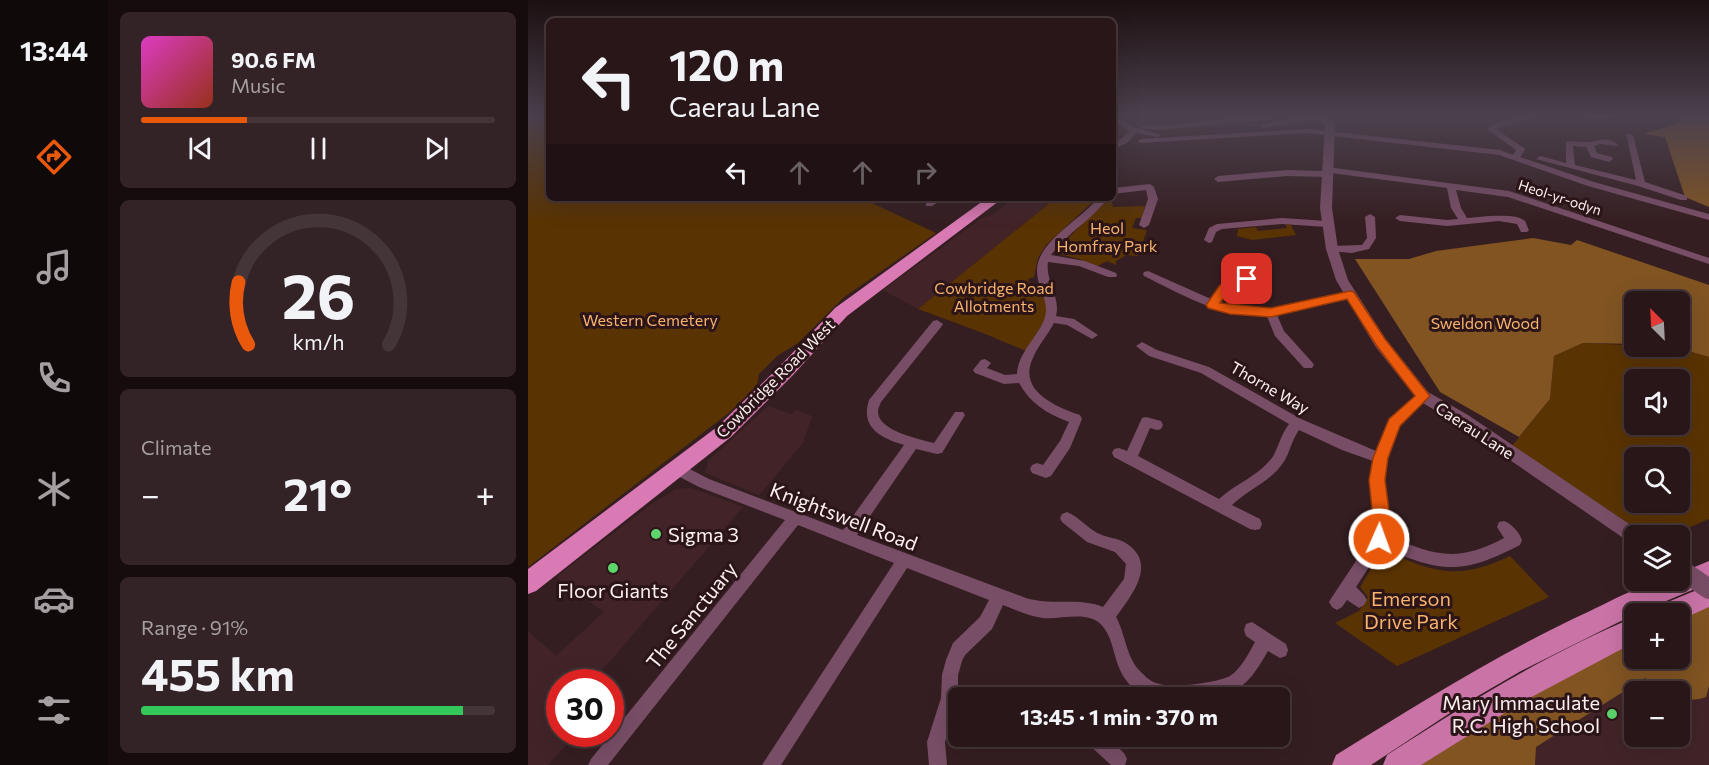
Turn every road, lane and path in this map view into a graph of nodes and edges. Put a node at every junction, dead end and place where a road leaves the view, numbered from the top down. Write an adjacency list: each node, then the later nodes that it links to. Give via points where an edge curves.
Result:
1 (1329, 152): 10 (street, Caerau Lane)
2 (1489, 152): 7 (street)
3 (1520, 152): 7 (street)
4 (1570, 152): 9 (street)
5 (1592, 152): 8 (street)
6 (1635, 152): 12 (street)
7 (1517, 156): 9 (street); 22 (street, via 1591,184)
8 (1609, 159)
9 (1571, 167): 12 (street)
10 (1327, 172): 11 (street, Heol-yr-odyn); 13 (street, Heol-yr-odyn); 24 (street, Caerau Lane)
11 (1218, 179)
12 (1641, 184): 15 (street)
13 (1451, 186): 23 (street); 30 (street, Heol-yr-odyn, via 1526,199)
14 (1116, 191): 25 (street, via 1150,187 1153,199)
15 (1684, 198)
16 (934, 201): 19 (street)
17 (992, 201): 50 (highway, Cowbridge Road West, via 841,312 749,408)
18 (1100, 201): 29 (street)
19 (930, 204)
20 (1370, 217): 28 (street, via 1372,242 1366,247)
21 (1400, 218): 23 (street)
22 (1709, 218)
23 (1464, 221): 26 (street, via 1499,218 1521,222)
24 (1327, 224): 27 (street, via 1282,221 1220,226 1212,230); 28 (street, Caerau Lane)
25 (1144, 225)
26 (1524, 230)
27 (1209, 240)
28 (1332, 249): 34 (street, Caerau Lane)
29 (1046, 257): 31 (street); 37 (street, via 1041,273 1051,300)
30 (1709, 261)
31 (1108, 271)
32 (1148, 274): 35 (street)
33 (1252, 285): 35 (street, via 1247,279 1225,288)
34 (1350, 295): 36 (street); 44 (street, Caerau Lane, via 1380,342)
35 (1212, 305): 36 (street)
36 (1271, 313): 42 (street, via 1279,333)
37 (1050, 319): 39 (street, via 1064,320); 43 (street, via 1025,362)
38 (937, 324): 48 (street, via 870,408 874,425)
39 (1092, 335)
40 (1142, 346): 46 (street, Thorne Way, via 1213,374)
41 (985, 363): 43 (street, via 979,370 1004,380)
42 (1308, 365)
43 (1023, 378): 51 (street, via 1032,395 1042,403 1076,419 1046,471)
44 (1423, 396): 49 (street, via 1394,423); 57 (street, Caerau Lane)
45 (959, 416): 48 (street, via 937,449)
46 (1297, 423): 49 (street, Thorne Way); 52 (street, via 1278,460)
47 (1157, 425): 52 (street, via 1146,422 1125,455)
48 (914, 442): 58 (street)
49 (1380, 458): 59 (street)
50 (677, 469): 53 (street, Knightswell Road); 63 (highway, Cowbridge Road West)
51 (1037, 469)
52 (1221, 506): 55 (street)
53 (795, 519): 58 (street, Knightswell Road); 76 (street, The Sanctuary)
54 (1076, 520): 69 (street, via 1102,542 1128,552 1134,561 1132,581)
55 (1255, 524)
56 (1504, 527): 59 (street, via 1515,540 1468,561 1443,562 1414,555)
57 (1624, 530)
58 (846, 538): 60 (street, Knightswell Road)
59 (1379, 539): 67 (street, via 1342,596)
60 (904, 560): 65 (street, Knightswell Road); 77 (street)
61 (1709, 572): 79 (main road, via 1563,636 1452,697)
62 (1690, 576): 64 (street, bridge)
63 (528, 583)
64 (1709, 589)
65 (999, 596): 69 (street, Knightswell Road, via 1040,609 1090,610); 78 (street, via 986,623 959,649 954,660 950,698 936,741)
66 (1709, 596): 68 (main road)
67 (1359, 600)
68 (1690, 604)
69 (1105, 618): 72 (street)
70 (1252, 630): 73 (street, via 1273,645 1239,680)
71 (1624, 634): 80 (main road, via 1466,719)
72 (1136, 687)
73 (1222, 687)
74 (1108, 747): 75 (street)
75 (1118, 759)
76 (597, 765)
77 (771, 765)
78 (938, 765)
79 (1346, 765)
80 (1397, 765)

